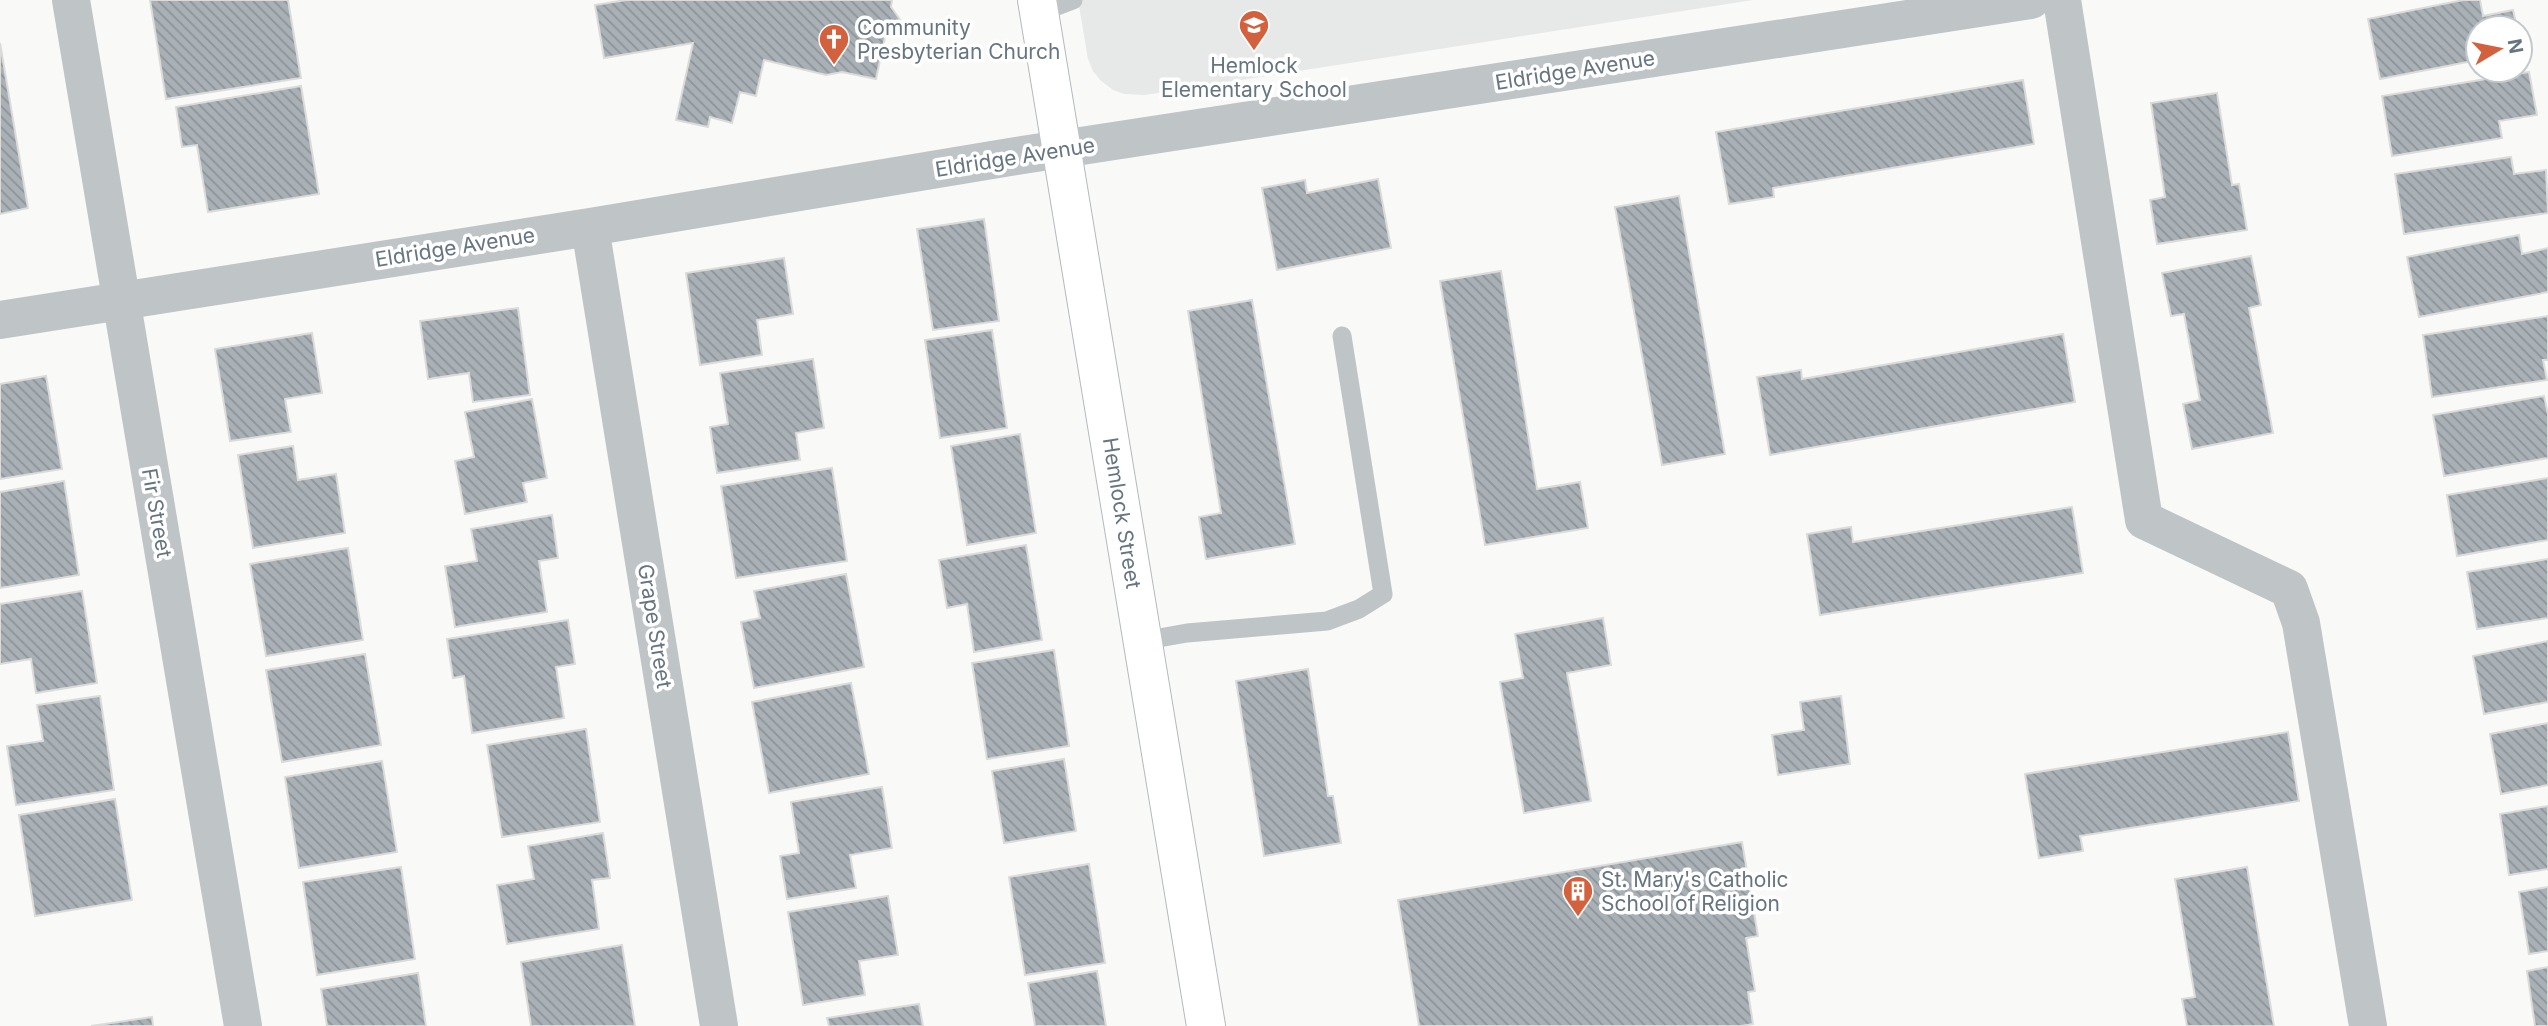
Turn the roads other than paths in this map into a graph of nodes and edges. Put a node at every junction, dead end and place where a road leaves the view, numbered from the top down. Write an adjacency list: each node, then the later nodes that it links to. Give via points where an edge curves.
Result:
1 (71, 0): 7 (street, Fir Street)
2 (2031, 0): 5 (street, Eldridge Avenue)
3 (2062, 0): 14 (street, via 2144,520 2289,589 2301,623)
4 (1050, 4): 5 (street, Hemlock Street)
5 (1062, 149): 6 (street, Eldridge Avenue); 10 (street, Hemlock Street)
6 (590, 227): 7 (street, Eldridge Avenue); 12 (street, Grape Street)
7 (121, 300): 8 (street, Eldridge Avenue); 11 (street, Fir Street)
8 (0, 320)
9 (1342, 336): 10 (lane, via 1382,594 1327,621)
10 (1142, 641): 13 (street, Hemlock Street)
11 (243, 1026)
12 (719, 1026)
13 (1206, 1026)
14 (2368, 1026)

